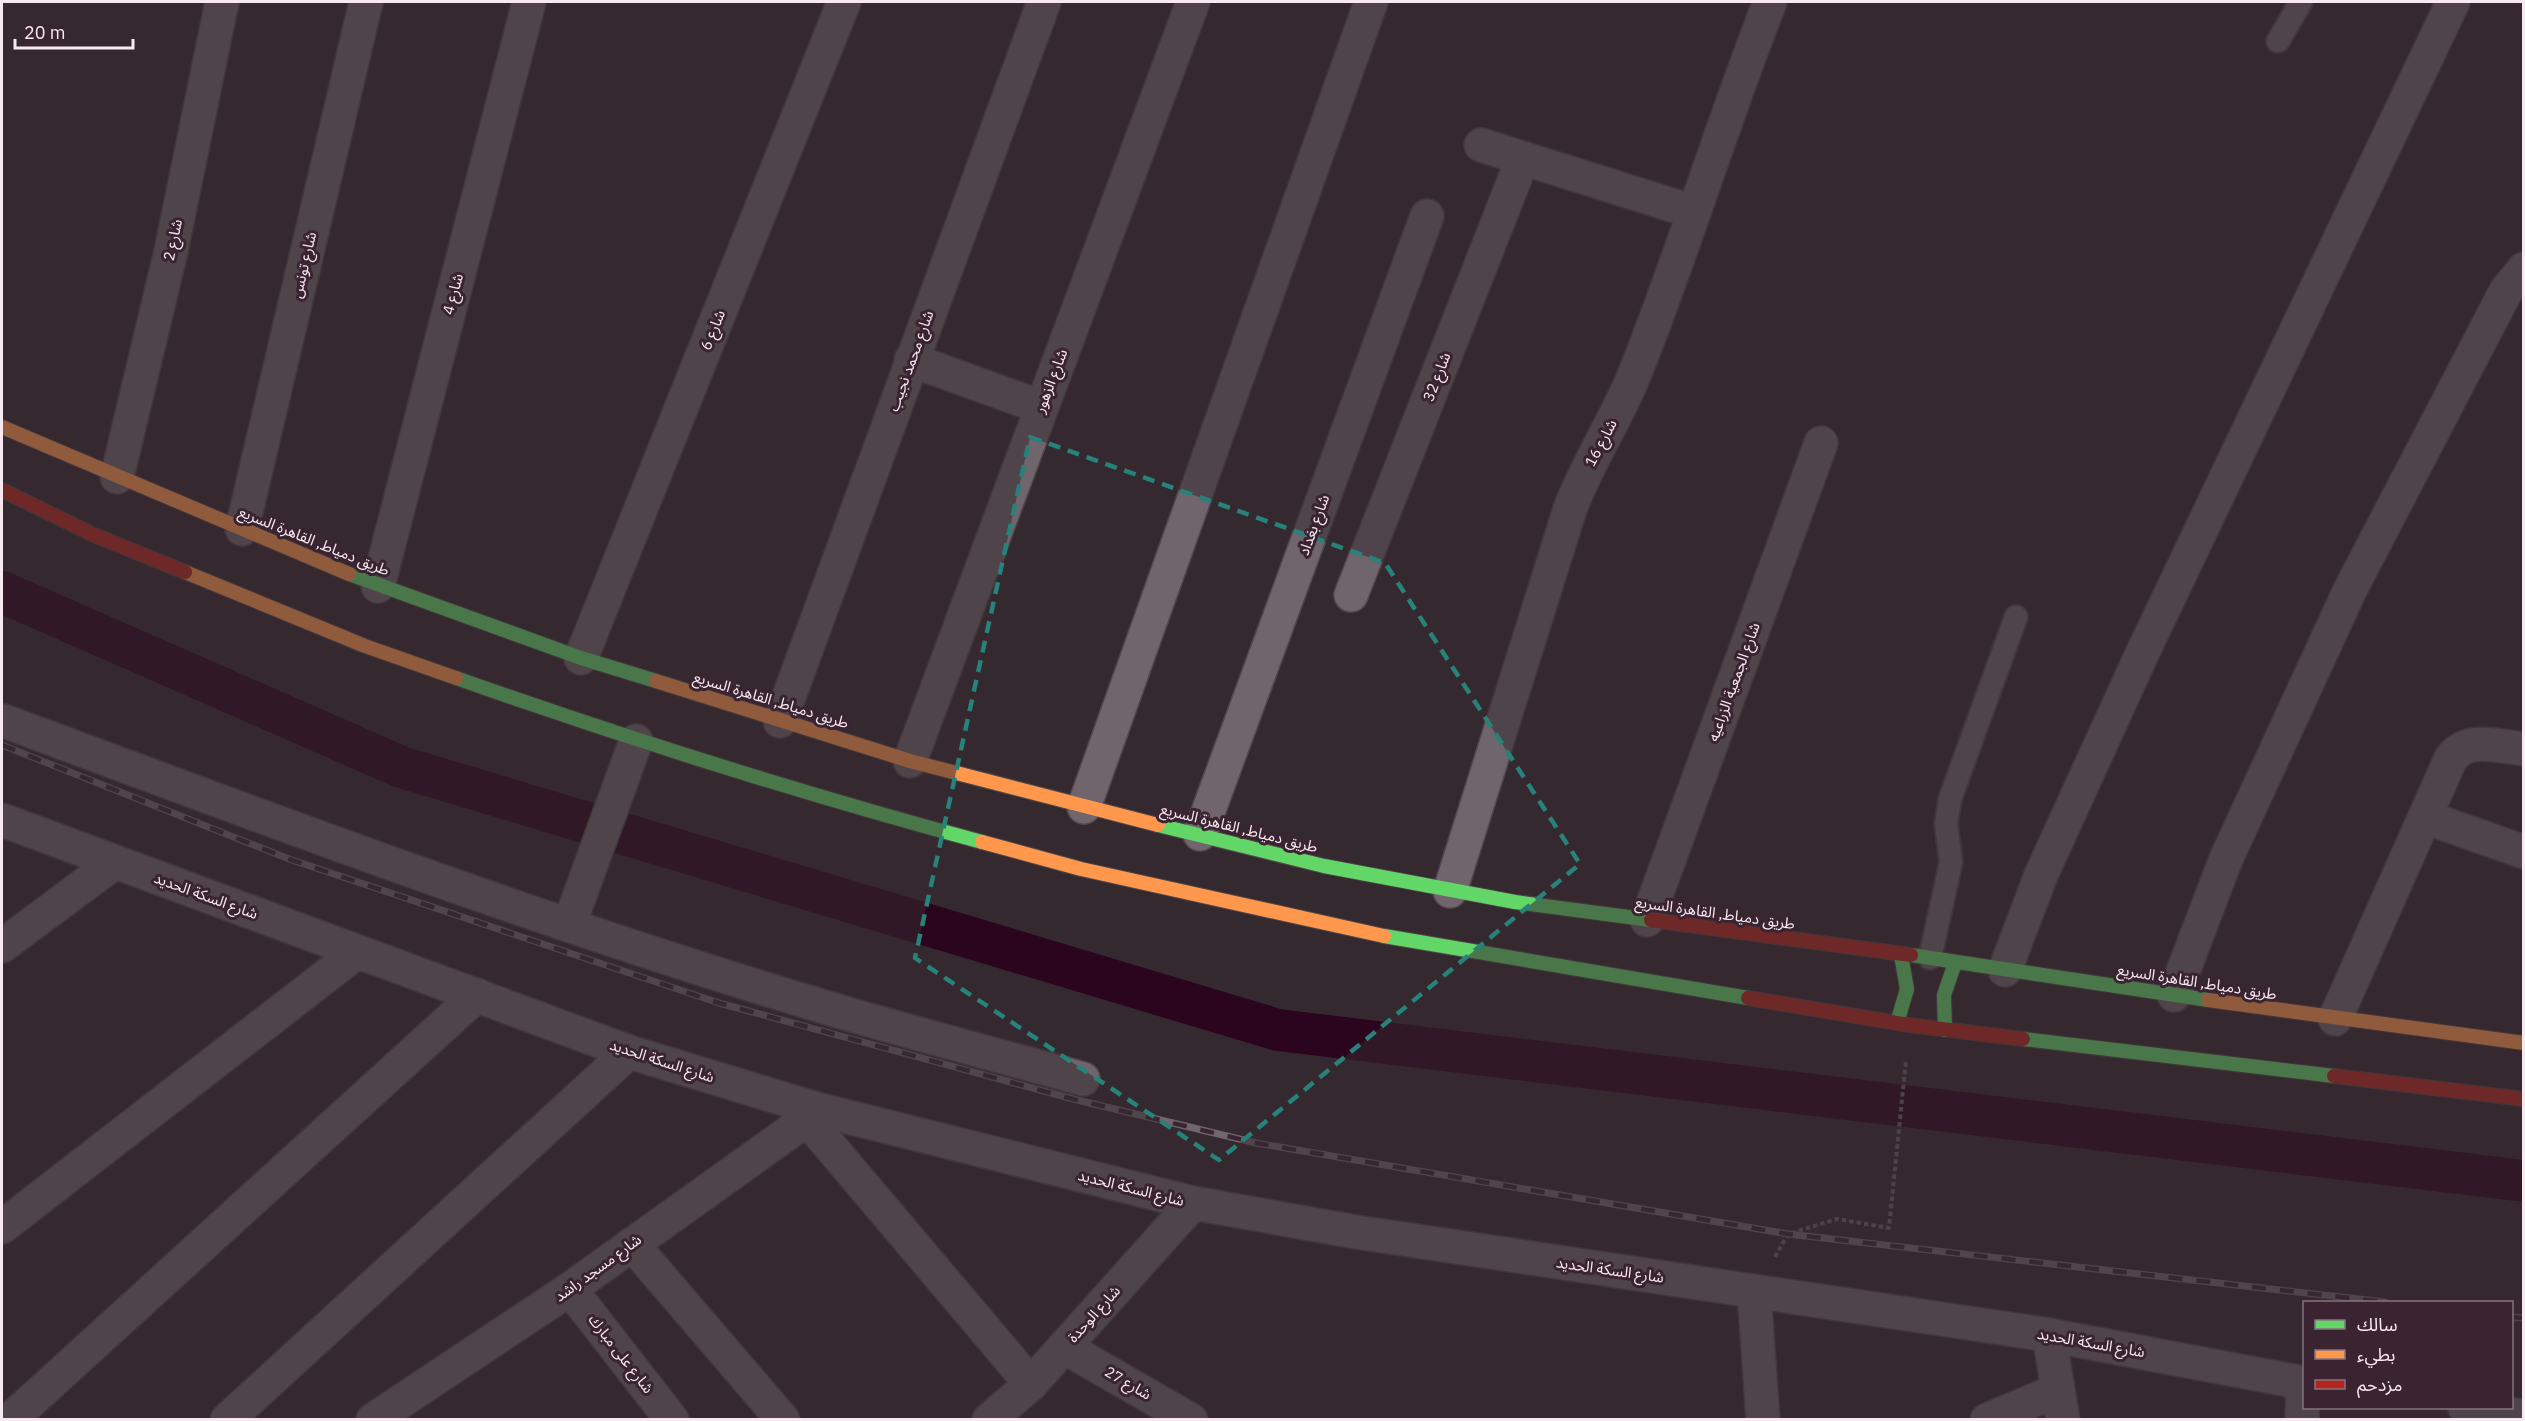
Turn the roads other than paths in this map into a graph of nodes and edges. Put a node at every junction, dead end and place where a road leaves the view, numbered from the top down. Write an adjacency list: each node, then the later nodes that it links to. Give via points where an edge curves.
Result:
1 (222, 2): 21 (street, شارع 2, via 171,251)
2 (366, 2): 23 (street, شارع تونس)
3 (529, 2): 24 (street, شارع 4)
4 (844, 2): 27 (street, شارع 6)
5 (1044, 2): 17 (street, شارع محمد نجيب)
6 (1193, 2): 18 (street, شارع الزهور)
7 (1371, 2): 33 (street)
8 (1770, 2): 14 (street, شارع 16)
9 (2301, 2): 11 (lane)
10 (2453, 2): 47 (street, via 2141,656 2041,875)
11 (2278, 41)
12 (1481, 145): 13 (street)
13 (1523, 158): 14 (street); 25 (street, شارع 32)
14 (1694, 212): 39 (street, شارع 16, via 1632,379 1570,509)
15 (1427, 216): 36 (street, شارع بغداد)
16 (2523, 269): 49 (street, via 2506,291 2350,590 2226,859)
17 (911, 360): 18 (street); 29 (street, شارع محمد نجيب)
18 (1041, 407): 32 (street, شارع الزهور)
19 (2, 427): 21 (highway, طريق دمياط, القاهرة السريع)
20 (1821, 443): 40 (street, شارع الجمعية الزراعيه)
21 (117, 477): 23 (highway, طريق دمياط, القاهرة السريع)
22 (2, 490): 30 (highway, via 94,535 365,646)
23 (242, 529): 24 (highway, طريق دمياط, القاهرة السريع)
24 (378, 586): 27 (highway, طريق دمياط, القاهرة السريع)
25 (1351, 595)
26 (2016, 617): 45 (lane, via 1948,805 1951,862)
27 (581, 658): 29 (highway, طريق دمياط, القاهرة السريع)
28 (4, 721): 41 (street, via 261,817)
29 (780, 721): 32 (highway, طريق دمياط, القاهرة السريع)
30 (636, 741): 41 (street); 51 (highway, via 969,840 1304,920)
31 (2523, 749): 34 (street, via 2478,744 2458,749)
32 (910, 760): 33 (highway, طريق دمياط, القاهرة السريع)
33 (1084, 807): 36 (highway, طريق دمياط, القاهرة السريع)
34 (2425, 817): 37 (street); 50 (street)
35 (2, 820): 38 (street, شارع السكة الحديد)
36 (1200, 834): 39 (highway, طريق دمياط, القاهرة السريع, via 1324,866)
37 (2523, 852)
38 (115, 862): 42 (street); 43 (street, شارع السكة الحديد)
39 (1450, 891): 40 (highway, طريق دمياط, القاهرة السريع)
40 (1647, 920): 44 (highway, طريق دمياط, القاهرة السريع)
41 (568, 924): 55 (street, via 808,1002)
42 (2, 946)
43 (357, 952): 48 (street, شارع السكة الحديد); 59 (street)
44 (1901, 955): 45 (highway, طريق دمياط, القاهرة السريع); 51 (highway, via 1908,971 1909,989)
45 (1930, 958): 46 (highway, طريق دمياط, القاهرة السريع)
46 (1955, 963): 47 (highway, طريق دمياط, القاهرة السريع); 52 (highway, via 1944,995)
47 (2005, 970): 49 (highway, طريق دمياط, القاهرة السريع)
48 (477, 995): 54 (street, شارع السكة الحديد); 71 (street)
49 (2174, 995): 50 (highway, طريق دمياط, القاهرة السريع)
50 (2335, 1019): 53 (highway, طريق دمياط, القاهرة السريع)
51 (1897, 1023): 52 (highway)
52 (1946, 1030): 56 (highway)
53 (2523, 1043)
54 (629, 1052): 57 (street, شارع السكة الحديد); 72 (street)
55 (1083, 1079)
56 (2523, 1099)
57 (813, 1114): 58 (street, شارع السكة الحديد); 60 (street, شارع مسجد راشد); 65 (street)
58 (1193, 1203): 62 (street, شارع السكة الحديد, via 1356,1233); 64 (street, شارع الوحدة)
59 (2, 1227)
60 (632, 1244): 61 (street, شارع مسجد راشد); 75 (street)
61 (570, 1289): 73 (street, شارع مسجد راشد); 74 (street, شارع على مبارك)
62 (1754, 1291): 63 (street, شارع السكة الحديد); 78 (street)
63 (2049, 1335): 66 (street, شارع السكة الحديد); 68 (street)
64 (1064, 1347): 65 (street, شارع الوحدة); 77 (street, شارع 27)
65 (1031, 1383): 76 (street, شارع الوحدة)
66 (2303, 1383)
67 (2303, 1401): 80 (street)
68 (2059, 1405): 79 (street)
69 (2478, 1409): 70 (street)
70 (2523, 1416)
71 (10, 1419)
72 (226, 1419)
73 (373, 1419)
74 (672, 1419)
75 (783, 1419)
76 (989, 1419)
77 (1191, 1419)
78 (1763, 1419)
79 (1987, 1419)
80 (2302, 1419)

